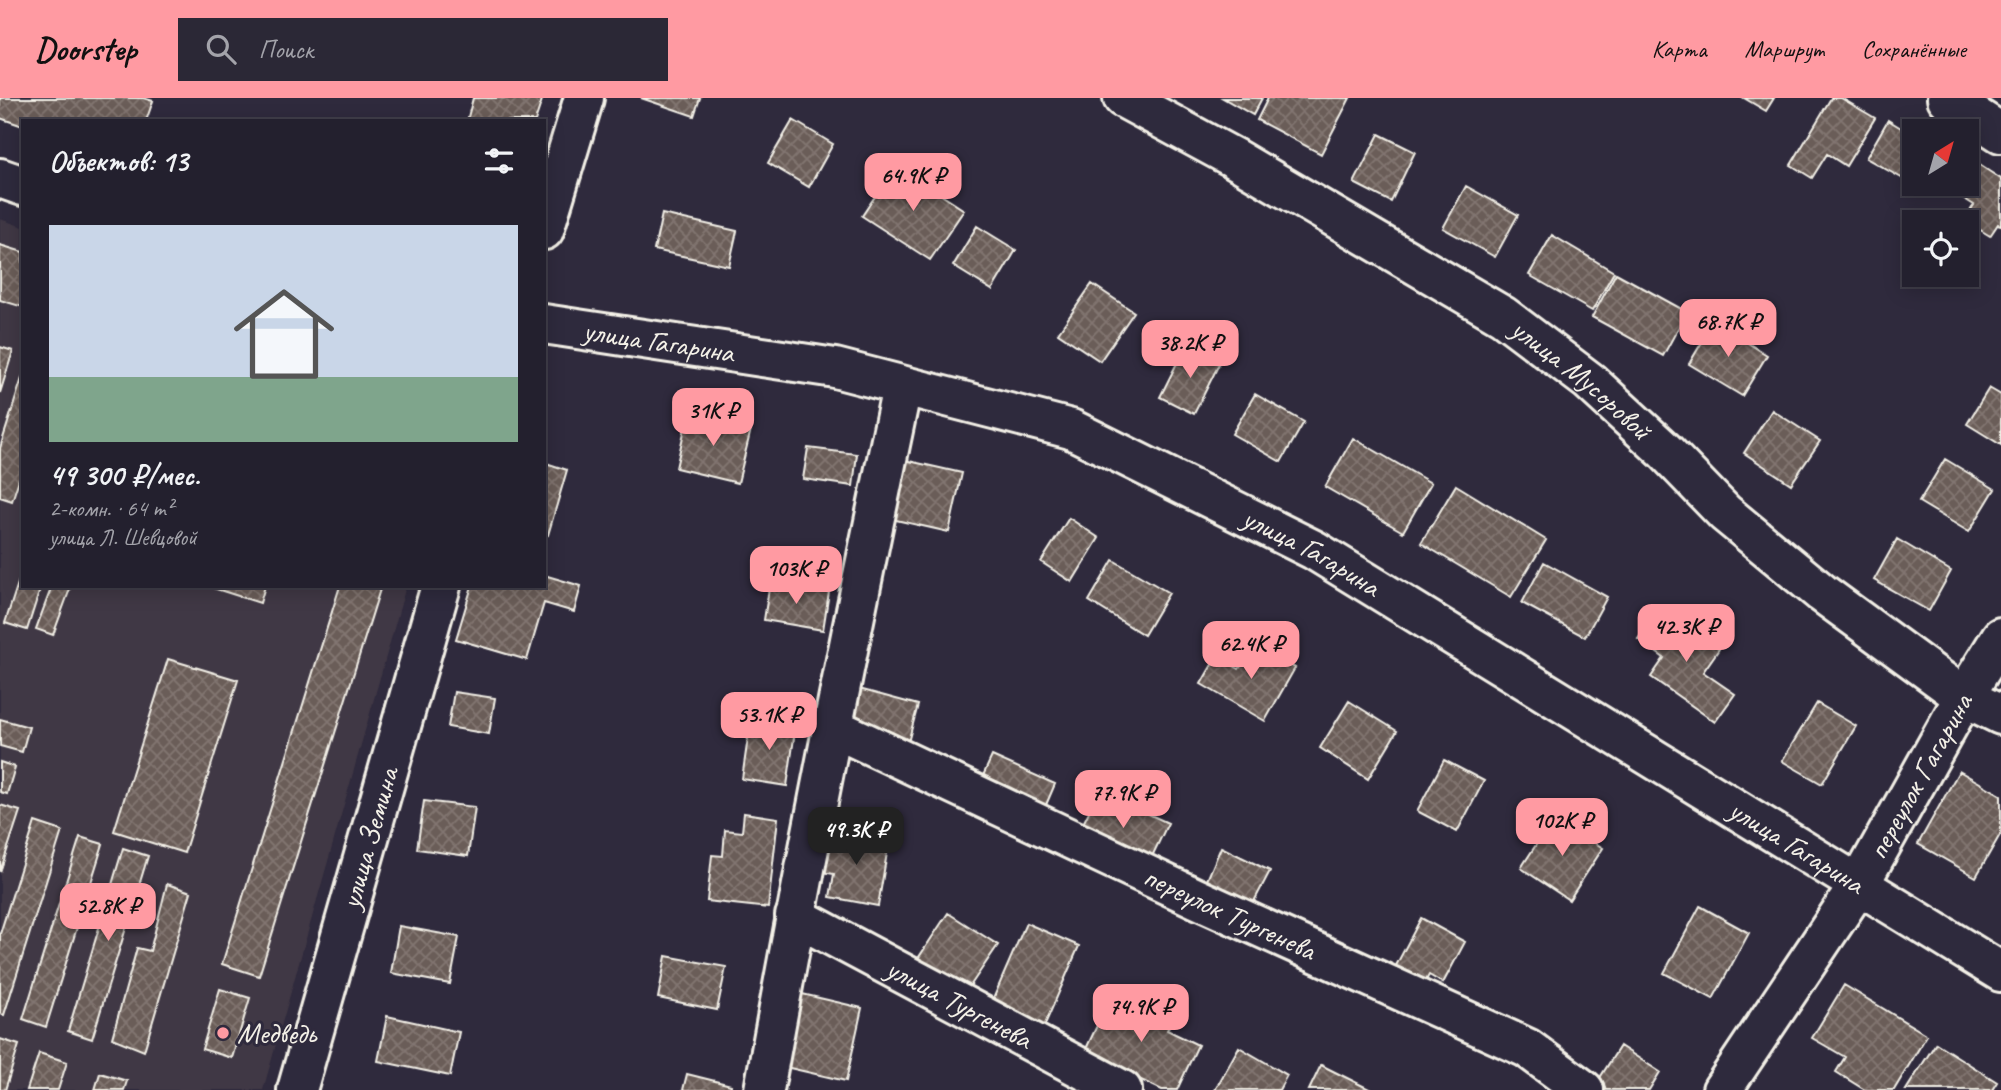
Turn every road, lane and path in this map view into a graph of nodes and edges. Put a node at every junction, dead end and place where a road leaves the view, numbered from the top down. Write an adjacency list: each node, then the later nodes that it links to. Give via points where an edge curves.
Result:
1 (584, 98): 7 (street)
2 (1124, 98): 12 (street, улица Мусоровой, via 1503,316 1589,381 1735,521 1822,593)
3 (1947, 98): 4 (street)
4 (2001, 133)
5 (0, 178): 6 (street)
6 (21, 185)
7 (546, 223)
8 (546, 324): 9 (street, улица Гагарина, via 835,368)
9 (902, 387): 14 (street); 15 (street, улица Гагарина, via 1071,429 1314,550)
10 (440, 588): 18 (street, улица Земина)
11 (2001, 637): 12 (street, переулок Гагарина)
12 (1964, 697): 13 (street, улица Мусоровой); 15 (street, переулок Гагарина)
13 (2001, 715)
14 (832, 727): 16 (street); 21 (street, переулок Тургенева, via 1527,1048)
15 (1859, 885): 17 (street, улица Гагарина); 22 (street, переулок Гагарина)
16 (795, 916): 19 (street); 20 (street, улица Тургенева)
17 (2001, 972)
18 (298, 1090)
19 (764, 1090)
20 (1122, 1090)
21 (1584, 1090)
22 (1722, 1090)

